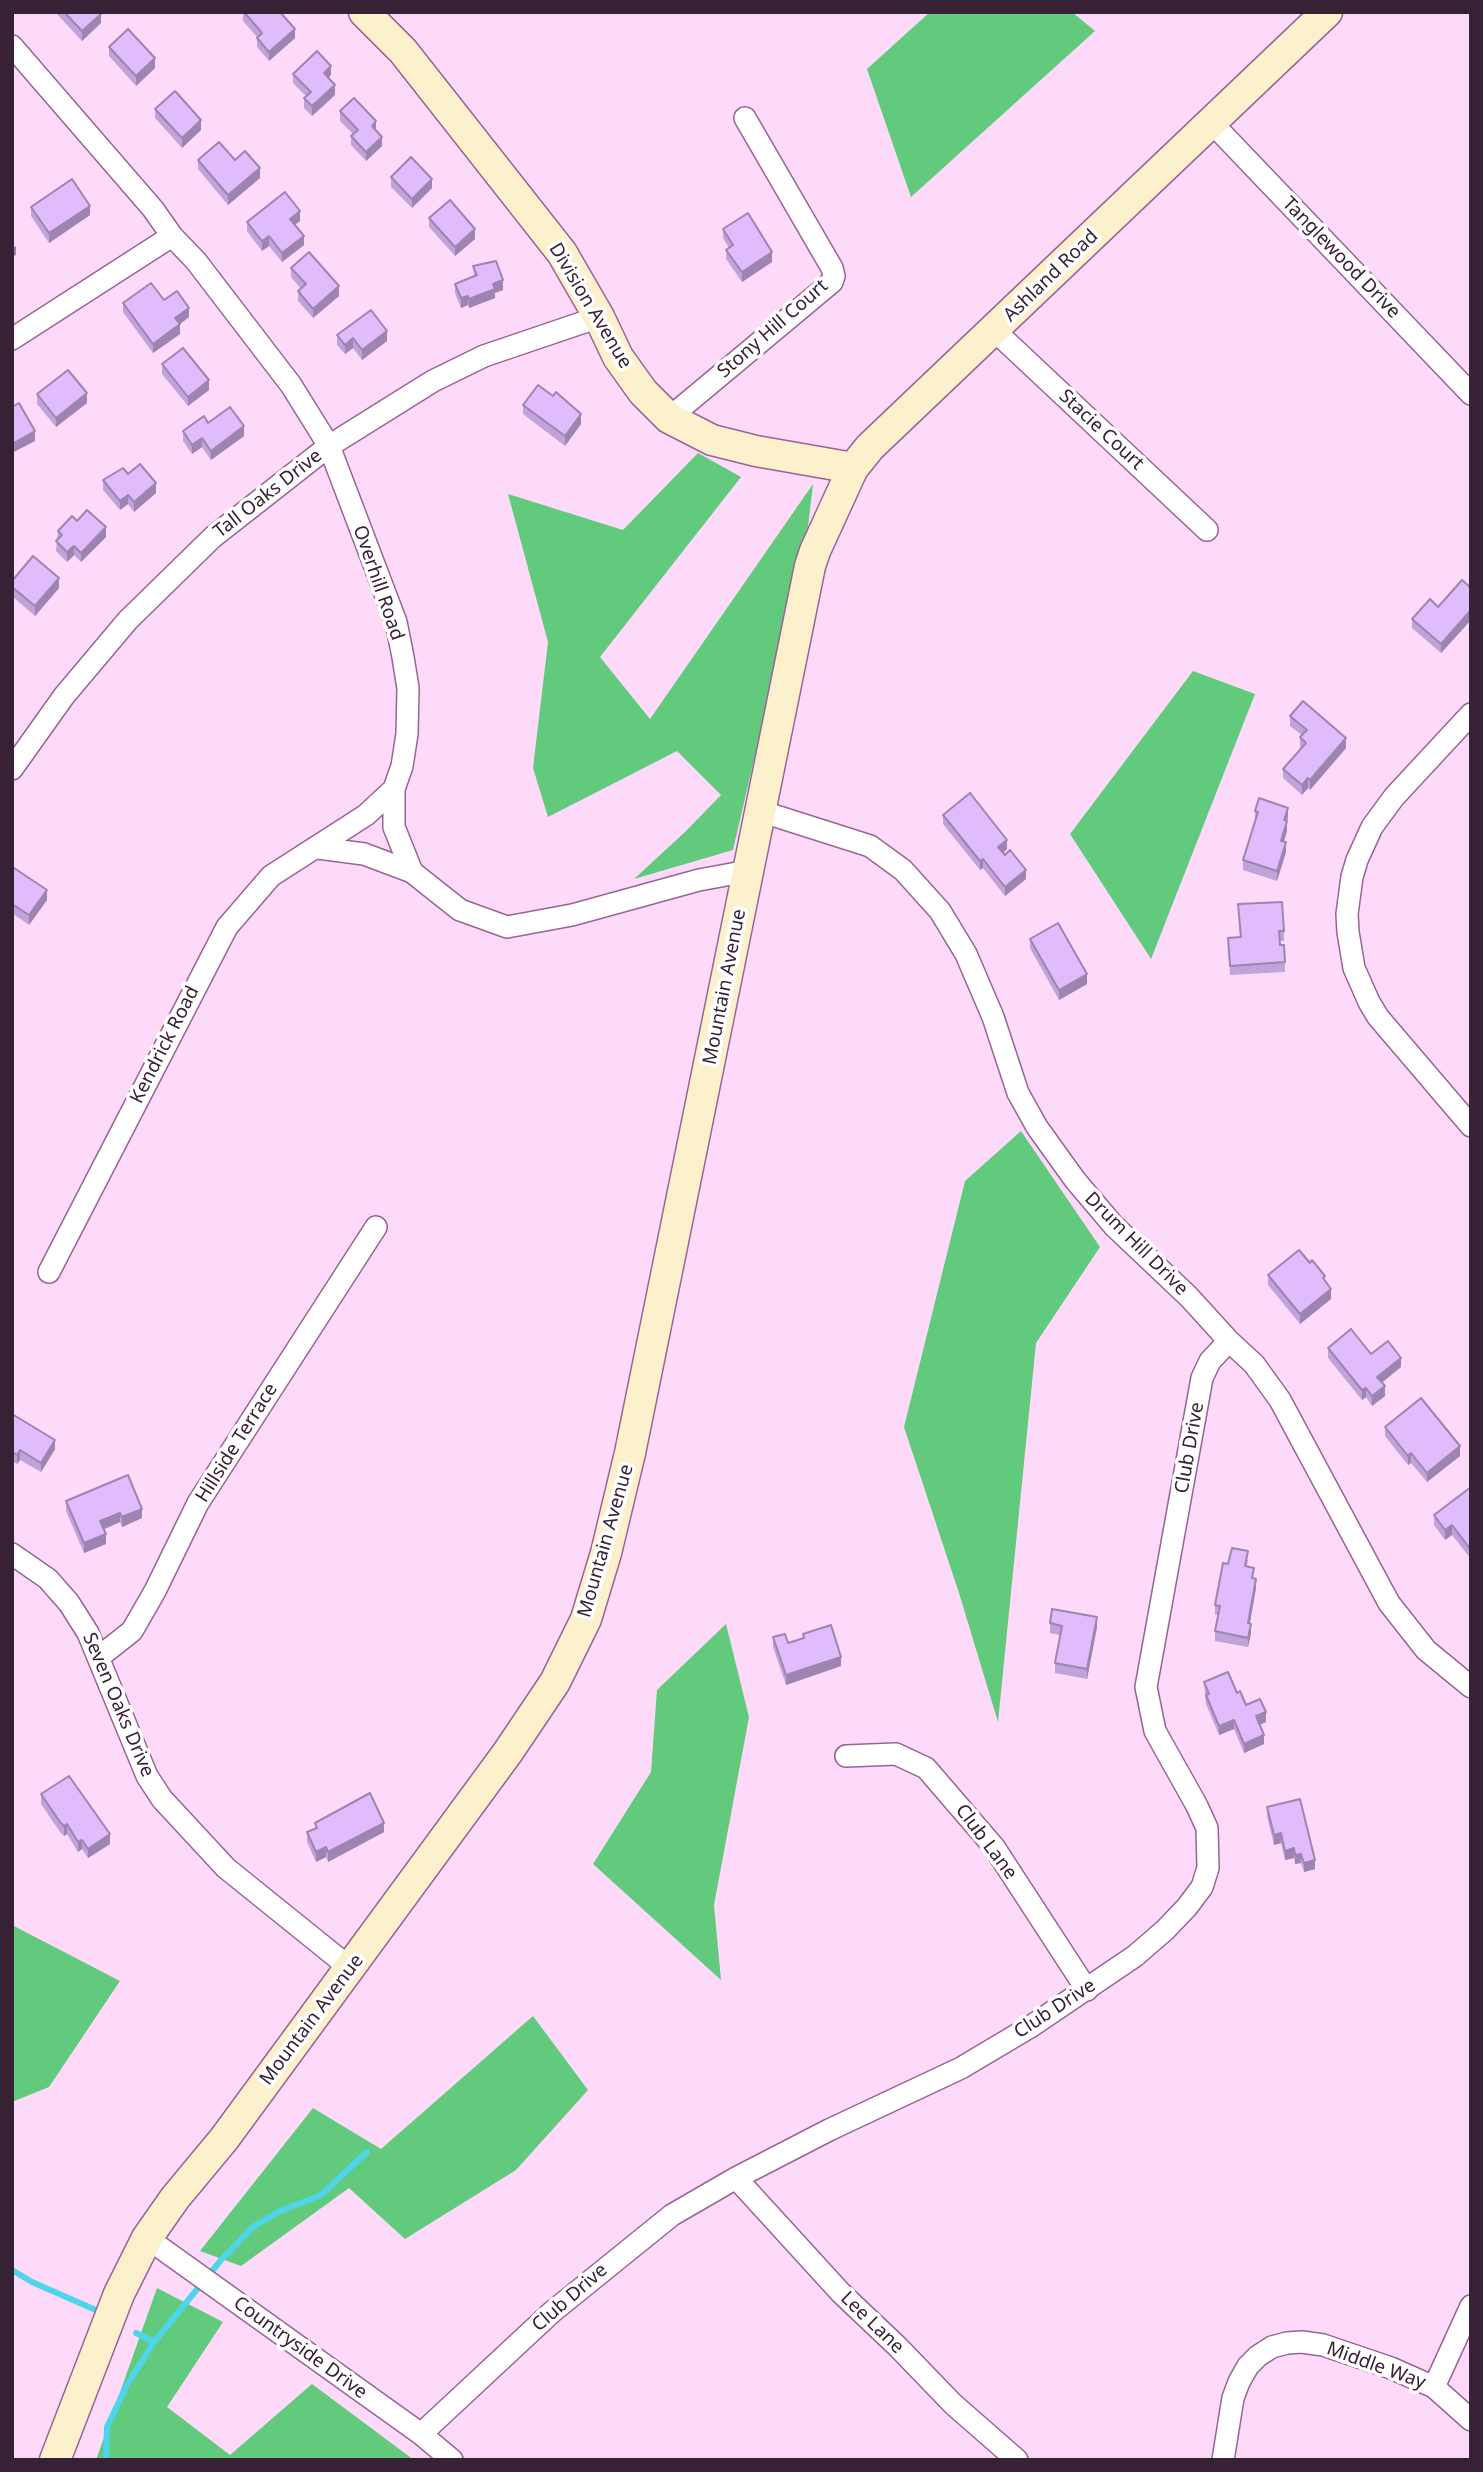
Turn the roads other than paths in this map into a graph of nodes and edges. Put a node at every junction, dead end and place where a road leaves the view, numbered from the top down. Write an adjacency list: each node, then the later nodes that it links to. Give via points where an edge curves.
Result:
1 (364, 12): 7 (main road, Division Avenue, via 403,51 562,253)
2 (1327, 12): 5 (main road, Ashland Road)
3 (12, 46): 6 (street, Overhill Road)
4 (745, 118): 11 (street, Stony Hill Court, via 834,276)
5 (1212, 123): 8 (main road, Ashland Road); 10 (street, Tanglewood Drive)
6 (172, 236): 9 (street); 12 (street, Overhill Road, via 291,384)
7 (599, 317): 11 (main road, Division Avenue, via 618,357); 12 (street, Tall Oaks Drive, via 484,356 433,381)
8 (994, 330): 13 (main road, Ashland Road); 14 (street, Stacie Court)
9 (12, 339)
10 (1471, 394)
11 (669, 418): 13 (main road, Division Avenue, via 712,440)
12 (329, 446): 17 (street, Tall Oaks Drive, via 213,537 128,620 64,696); 18 (street, Overhill Road, via 396,622 403,657 407,734)
13 (853, 468): 15 (main road, Ashland Road)
14 (1207, 530)
15 (810, 566): 19 (main road, Mountain Avenue)
16 (1471, 714): 23 (street, via 1394,797 1373,827 1354,868 1347,914 1352,959 1368,1002)
17 (12, 769)
18 (394, 789): 20 (street, Kendrick Road, via 366,815); 22 (street, Overhill Road, via 394,827)
19 (760, 810): 21 (main road, Mountain Avenue); 26 (street, Drum Hill Drive, via 870,846 903,870 940,911 966,954 1018,1093 1037,1127 1114,1226)
20 (317, 848): 22 (street, via 364,854); 25 (street, Kendrick Road, via 271,876 227,927)
21 (748, 871): 22 (street, Overhill Road, via 507,927 460,910); 31 (main road, Mountain Avenue, via 628,1465 586,1619 555,1682 508,1752)
22 (412, 872)
23 (1471, 1126)
24 (376, 1227): 28 (street, Hillside Terrace, via 198,1503 132,1631)
25 (49, 1272)
26 (1229, 1341): 29 (street, Drum Hill Drive, via 1254,1364 1280,1401 1389,1603 1426,1650); 32 (street, Club Drive, via 1210,1361 1202,1378 1146,1687 1155,1731 1207,1828 1209,1868 1202,1887 1165,1930)
27 (12, 1554): 28 (street, Seven Oaks Drive, via 48,1579 69,1603)
28 (99, 1657): 31 (street, Seven Oaks Drive, via 147,1776 162,1799 226,1868)
29 (1471, 1687)
30 (846, 1756): 32 (street, Club Lane, via 896,1754 926,1768 995,1847)
31 (350, 1968): 34 (main road, Mountain Avenue)
32 (1087, 1990): 33 (street, Club Drive, via 961,2068)
33 (736, 2178): 38 (street, Club Drive, via 672,2215 611,2262); 41 (street, Lee Lane, via 841,2293)
34 (147, 2238): 38 (street, Countryside Drive); 39 (main road, Mountain Avenue, via 119,2294)
35 (1471, 2306): 36 (street)
36 (1434, 2387): 37 (street, Middle Way); 42 (street, Middle Way, via 1323,2345 1302,2342 1272,2347 1248,2365 1239,2382)
37 (1471, 2420)
38 (421, 2434): 40 (street, Countryside Drive)
39 (55, 2460)
40 (452, 2460)
41 (1017, 2460)
42 (1223, 2460)

